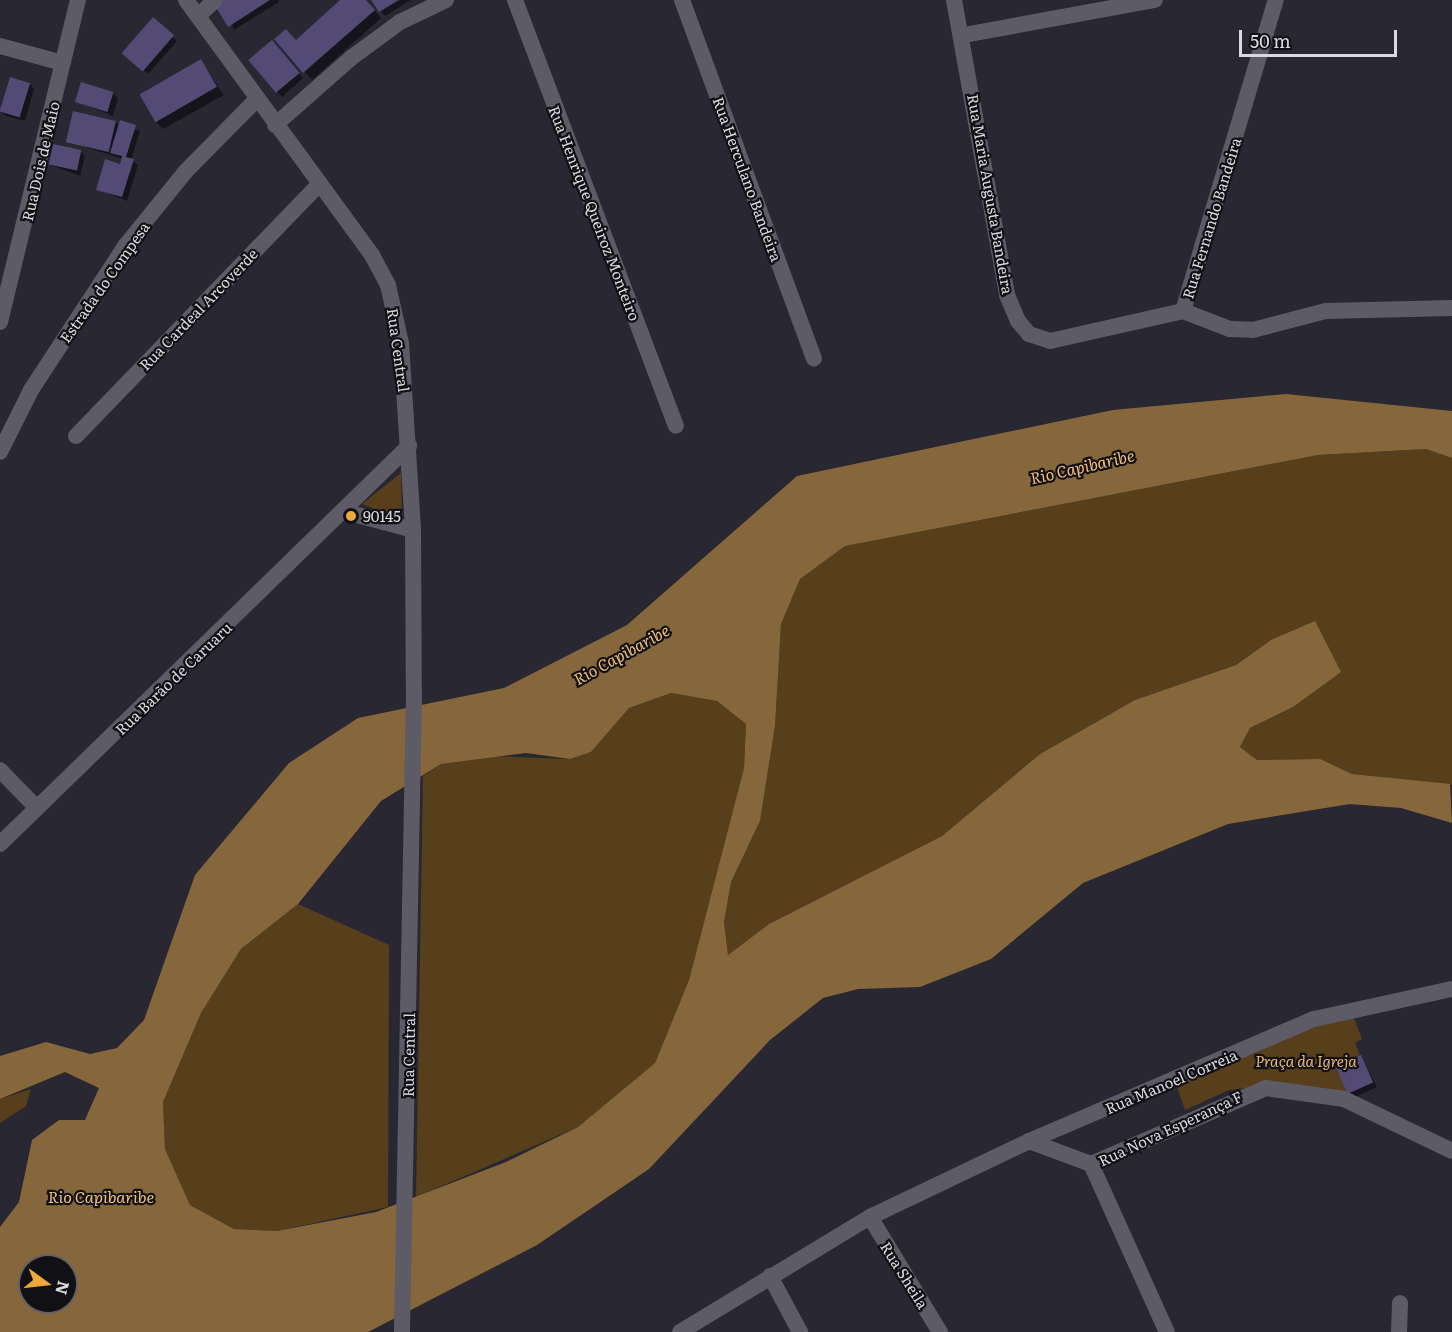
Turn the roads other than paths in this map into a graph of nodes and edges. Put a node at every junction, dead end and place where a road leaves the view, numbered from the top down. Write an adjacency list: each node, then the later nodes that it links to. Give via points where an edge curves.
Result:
1 (78, 0): 13 (street, Rua Dois de Maio)
2 (186, 0): 10 (street, Rua Central)
3 (215, 0): 10 (street)
4 (446, 0): 15 (street, via 400,22 351,58)
5 (515, 0): 21 (street, Rua Henrique Queiroz Monteiro)
6 (682, 0): 20 (street, Rua Herculano Bandeira)
7 (954, 0): 11 (street, Rua Maria Augusta Bandeira)
8 (1155, 0): 11 (street)
9 (1276, 0): 18 (street, Rua Fernando Bandeira)
10 (198, 16): 14 (street, Rua Central)
11 (964, 35): 18 (street, Rua Maria Augusta Bandeira, via 1007,295 1018,321 1029,334 1050,341)
12 (0, 46): 13 (street)
13 (63, 63): 19 (street, Rua Dois de Maio)
14 (255, 101): 15 (street, Rua Central); 24 (street, Estrada do Compesa, via 186,171 126,244 31,390)
15 (275, 125): 16 (street, Rua Central)
16 (320, 183): 22 (street, Rua Cardeal Arcoverde); 23 (street, Rua Central, via 388,285 401,343)
17 (1452, 308): 18 (street, Rua Fernando Bandeira, via 1326,311 1253,330 1230,329)
18 (1183, 311)
19 (0, 322)
20 (814, 358)
21 (675, 426)
22 (76, 436)
23 (409, 446): 25 (street, Rua Barão de Caruaru); 26 (street, Rua Central)
24 (0, 452)
25 (346, 512): 26 (street); 28 (street, Rua Barão de Caruaru)
26 (413, 530): 37 (street, Rua Central, via 413,779)
27 (0, 770): 28 (street)
28 (37, 808): 29 (street, Rua Barão de Caruaru)
29 (0, 844)
30 (1452, 989): 31 (street, Rua Manoel Correia, via 1314,1019)
31 (1029, 1141): 33 (street); 34 (street, Rua Manoel Correia)
32 (1452, 1151): 33 (street, Rua Nova Esperança F, via 1344,1099 1266,1088)
33 (1091, 1164): 41 (street)
34 (870, 1217): 35 (street, Rua Manoel Correia); 40 (street, Rua Sheila)
35 (770, 1276): 38 (street, Rua Manoel Correia); 39 (street)
36 (1400, 1303): 42 (street)
37 (402, 1332)
38 (680, 1332)
39 (800, 1332)
40 (940, 1332)
41 (1167, 1332)
42 (1399, 1332)

